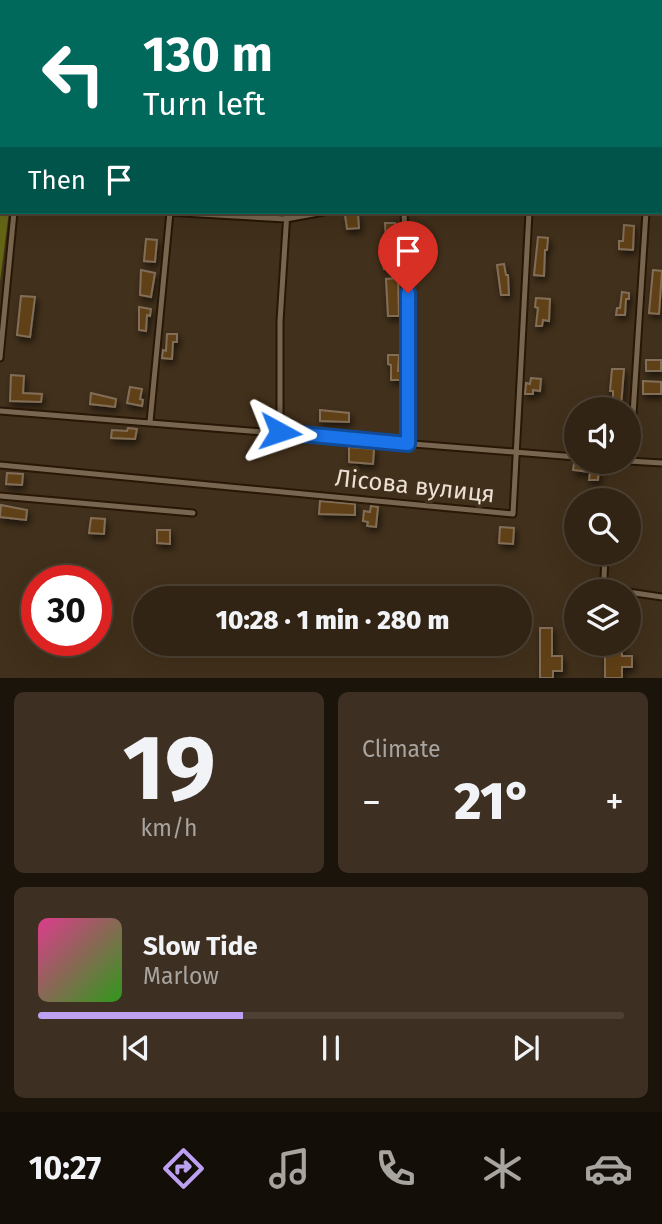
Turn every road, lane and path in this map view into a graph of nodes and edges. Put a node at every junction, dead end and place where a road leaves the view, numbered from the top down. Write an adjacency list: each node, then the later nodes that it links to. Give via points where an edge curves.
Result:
1 (14, 214): 8 (street)
2 (169, 214): 11 (street)
3 (247, 214): 7 (street)
4 (404, 214): 13 (street)
5 (529, 214): 14 (street)
6 (646, 214): 9 (street)
7 (286, 215): 12 (street)
8 (0, 358)
9 (633, 397)
10 (0, 411): 11 (street)
11 (150, 422): 12 (street)
12 (280, 432): 13 (street)
13 (408, 444): 14 (street)
14 (516, 452): 15 (street); 18 (street, Лісова вулиця, via 513,514)
15 (564, 456)
16 (641, 462): 17 (street)
17 (662, 463)
18 (0, 465)
19 (0, 496): 20 (street)
20 (192, 513)
21 (641, 594): 22 (street)
22 (662, 597)

